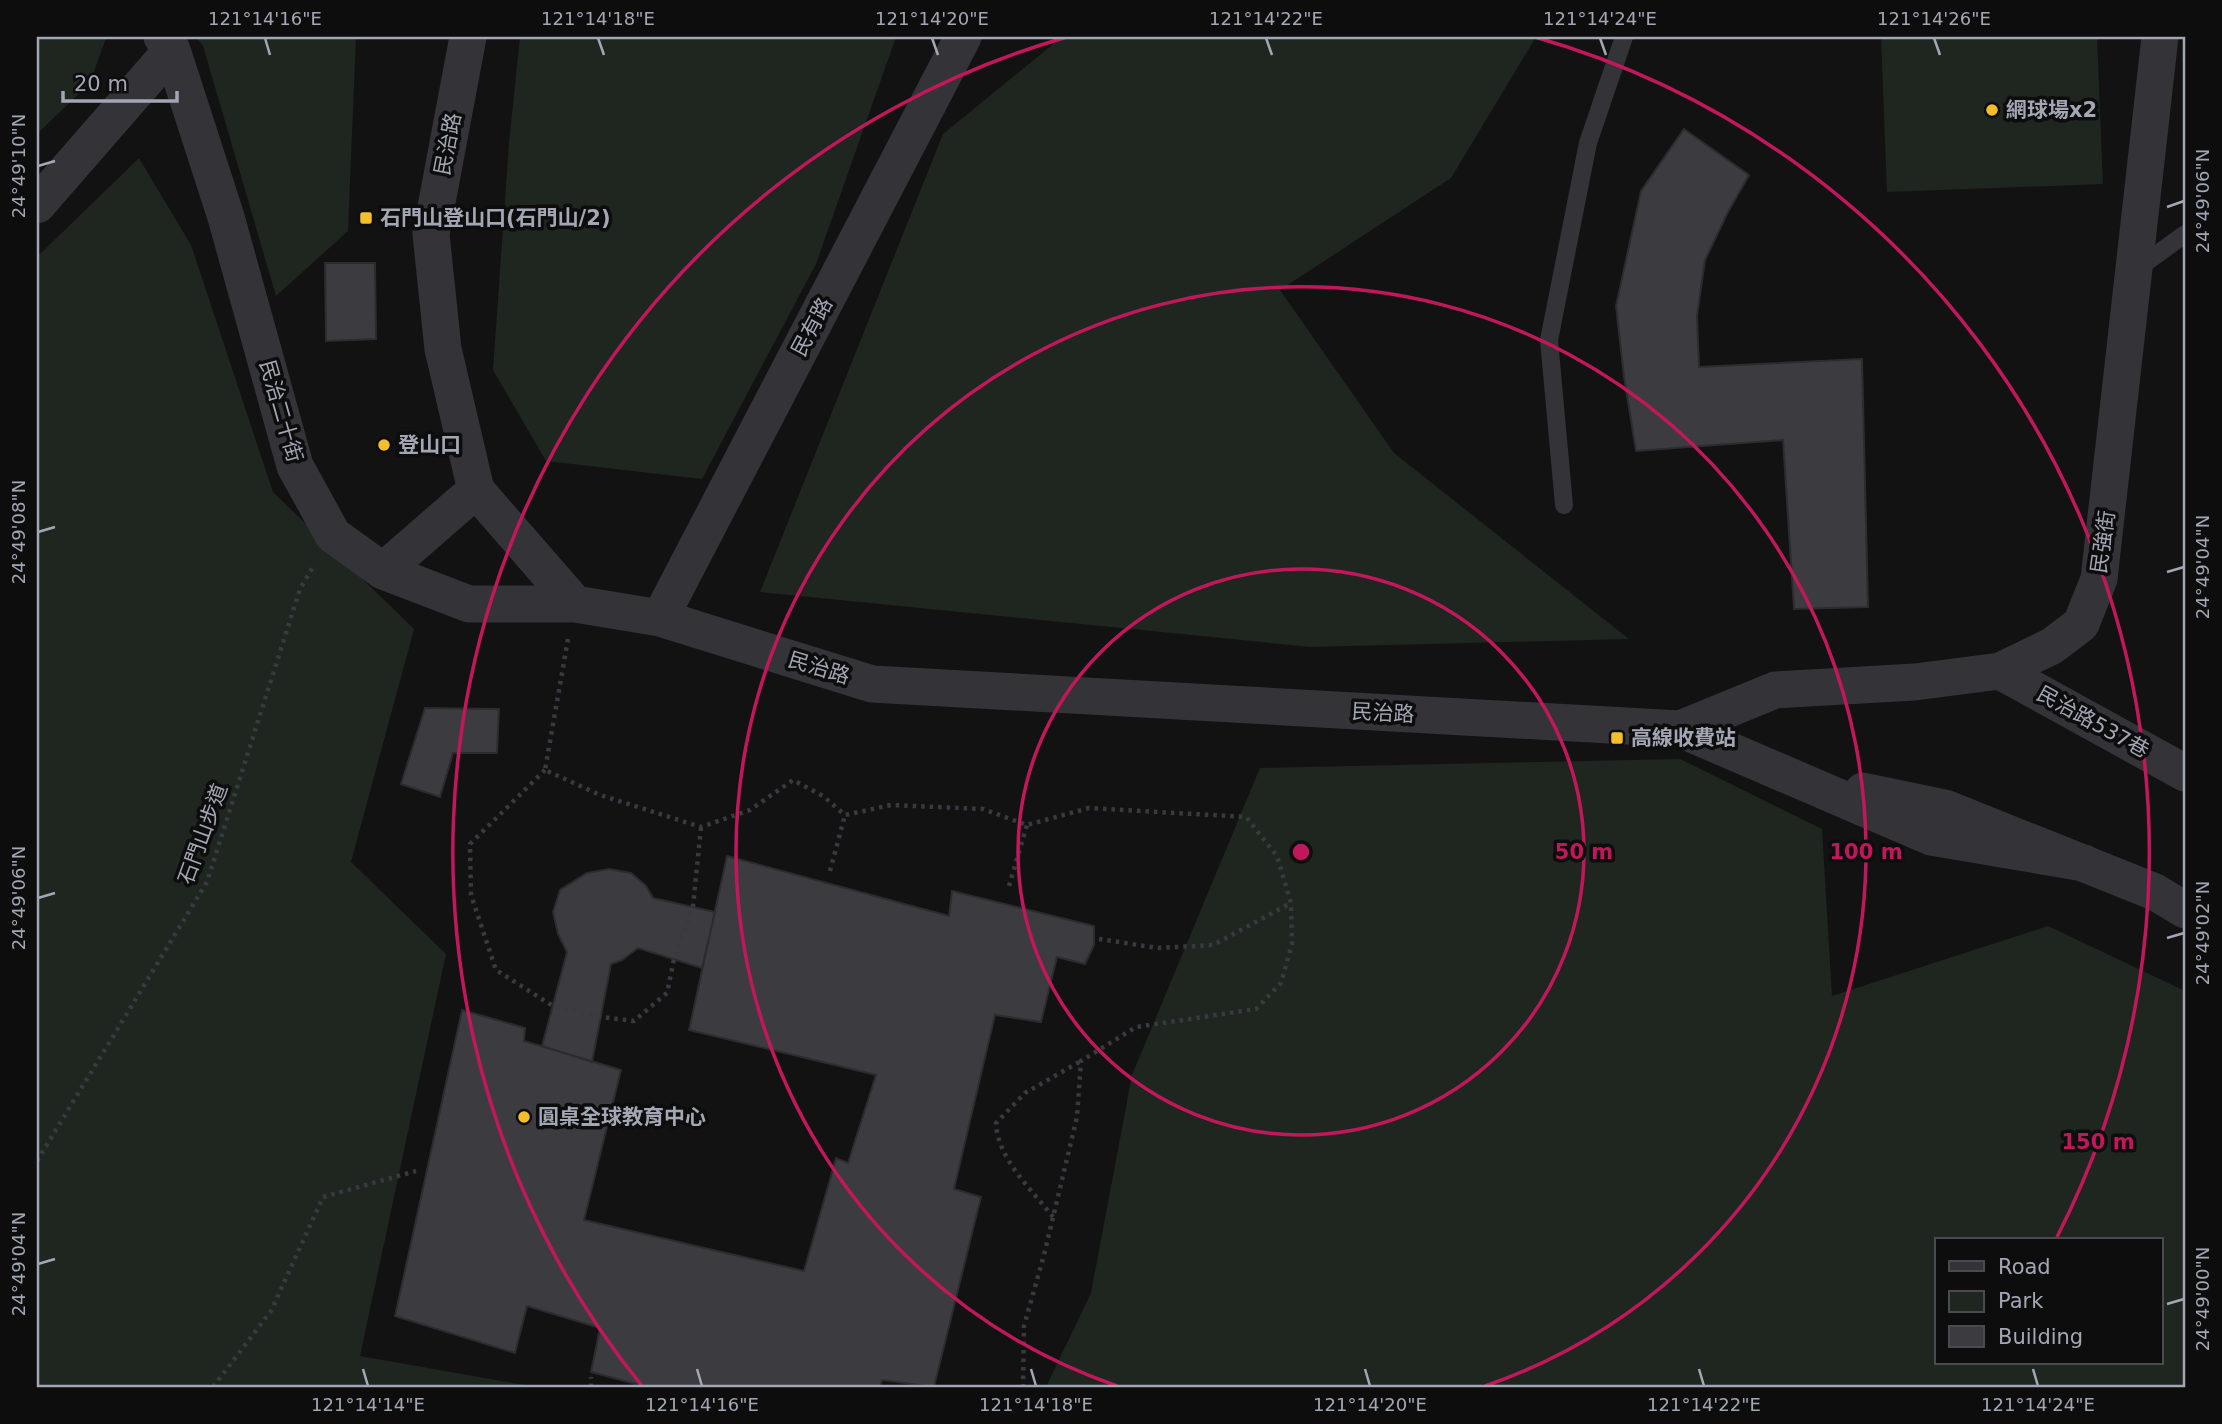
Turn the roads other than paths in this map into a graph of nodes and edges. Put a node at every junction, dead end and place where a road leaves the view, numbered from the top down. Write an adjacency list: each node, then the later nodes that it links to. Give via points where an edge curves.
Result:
1 (468, 37): 9 (street, 民治路, via 431,234 443,349)
2 (963, 37): 13 (street, 民有路)
3 (1624, 37): 10 (lane, via 1588,142 1549,340)
4 (2160, 37): 8 (street, 民強街)
5 (167, 43): 6 (street); 11 (street, 民治二十街, via 226,217 295,466 333,534)
6 (37, 205)
7 (2185, 234): 8 (lane)
8 (2133, 272): 14 (street, 民強街, via 2099,579 2081,624 2052,646)
9 (476, 490): 11 (street); 12 (street, 民治路)
10 (1564, 505)
11 (383, 571): 12 (street, 民治二十街, via 469,604)
12 (575, 604): 13 (street, 民治路)
13 (660, 618): 15 (street, 民治路, via 872,684)
14 (2000, 671): 15 (street, 民強街, via 1914,682 1775,690); 16 (street, 民治路537巷)
15 (1680, 729): 17 (street, via 1792,777 1945,808 2155,892)
16 (2185, 773)
17 (2185, 910)

